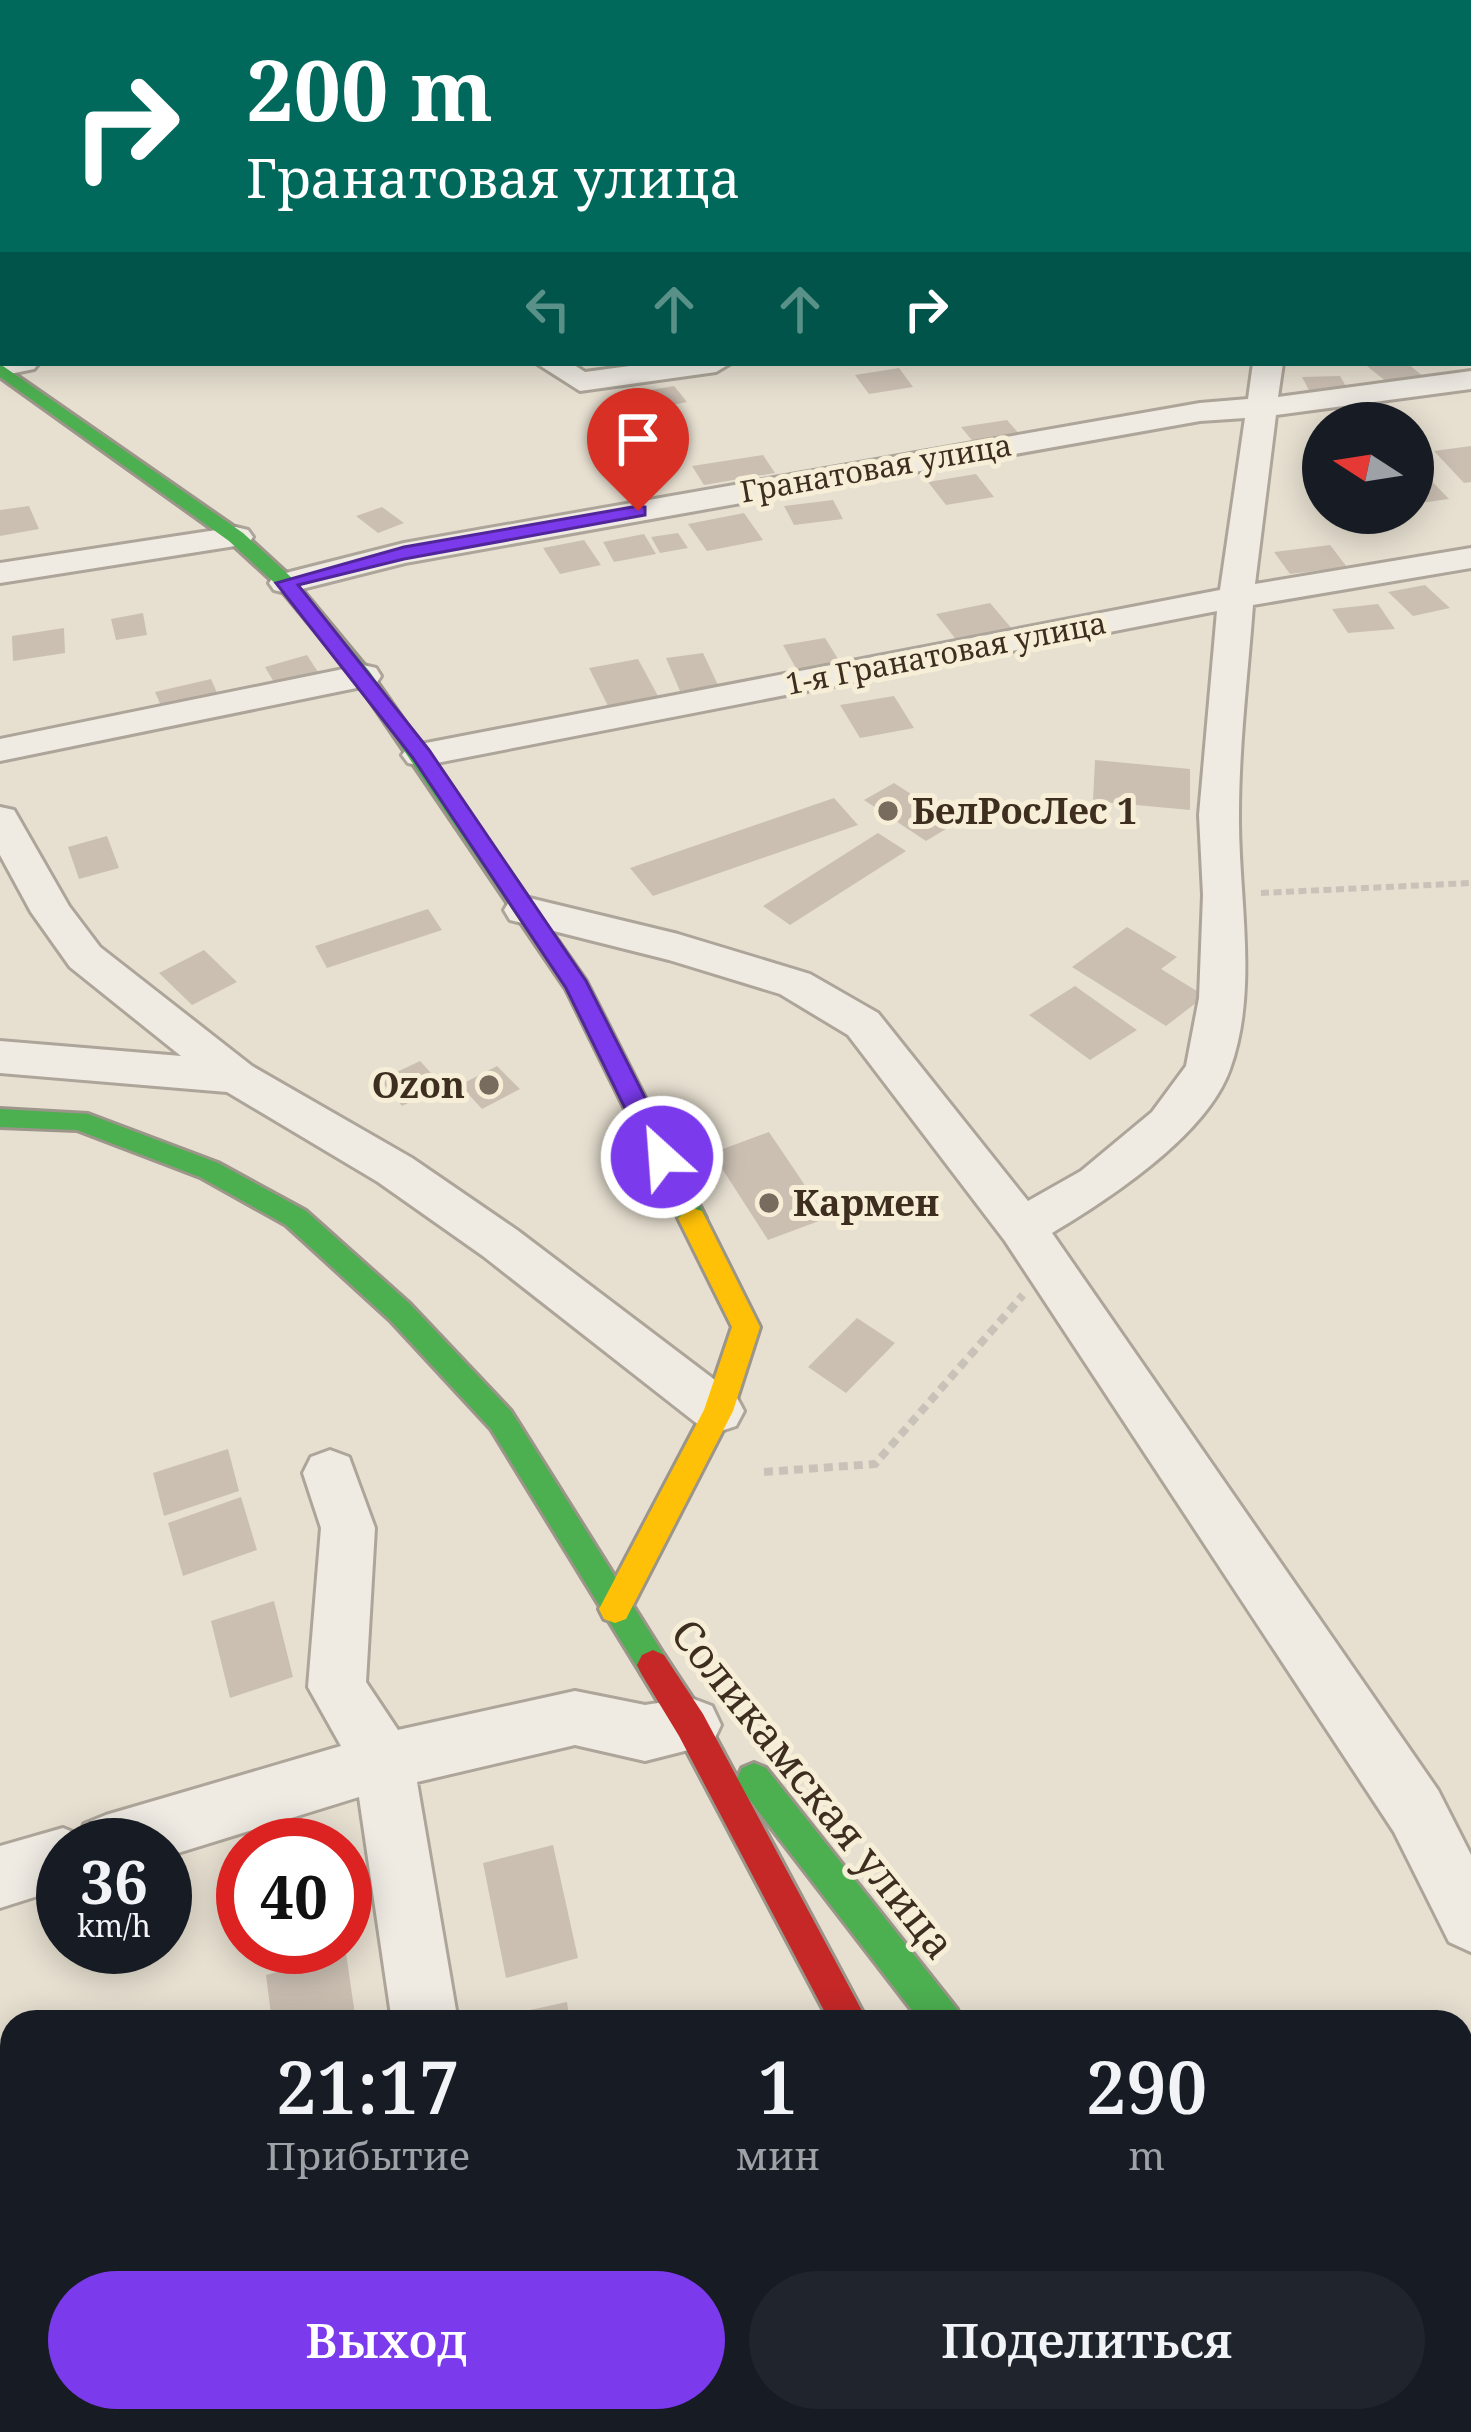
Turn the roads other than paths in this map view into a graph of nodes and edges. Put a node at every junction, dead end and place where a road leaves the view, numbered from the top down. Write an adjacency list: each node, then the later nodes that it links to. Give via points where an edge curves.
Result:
1 (556, 366): 2 (street, via 580,382)
2 (695, 366)
3 (1268, 366): 6 (street)
4 (0, 368): 7 (street)
5 (1471, 380): 6 (street, Гранатовая улица)
6 (1261, 407): 10 (street, Гранатовая улица, via 404,553); 11 (street)
7 (236, 537): 9 (street); 10 (street)
8 (1471, 558): 11 (street, 1-я Гранатовая улица)
9 (0, 573)
10 (286, 583): 12 (street)
11 (1236, 597): 14 (street, 1-я Гранатовая улица); 20 (street, via 1219,815 1221,998 1208,1069 1168,1124)
12 (363, 676): 13 (street); 14 (street)
13 (0, 751)
14 (421, 754): 16 (street)
15 (0, 819): 18 (street, via 85,957)
16 (525, 910): 20 (street, via 795,984 863,1024); 21 (street, via 577,987 746,1327)
17 (0, 1057): 18 (street)
18 (236, 1077): 21 (street, via 395,1170)
19 (0, 1118): 23 (street, via 79,1121 209,1170 296,1218 400,1312 501,1420)
20 (1035, 1247): 29 (street, via 1416,1811)
21 (718, 1411): 23 (street)
22 (330, 1473): 25 (street, via 348,1528 337,1687)
23 (615, 1610): 24 (street); 32 (street, Соликамская улица)
24 (692, 1725): 25 (street, via 645,1733 575,1718); 31 (street)
25 (384, 1761): 26 (street); 30 (street)
26 (192, 1819)
27 (36, 1866): 28 (street)
28 (0, 1877)
29 (1471, 1920)
30 (423, 2010)
31 (844, 2010)
32 (934, 2010)

